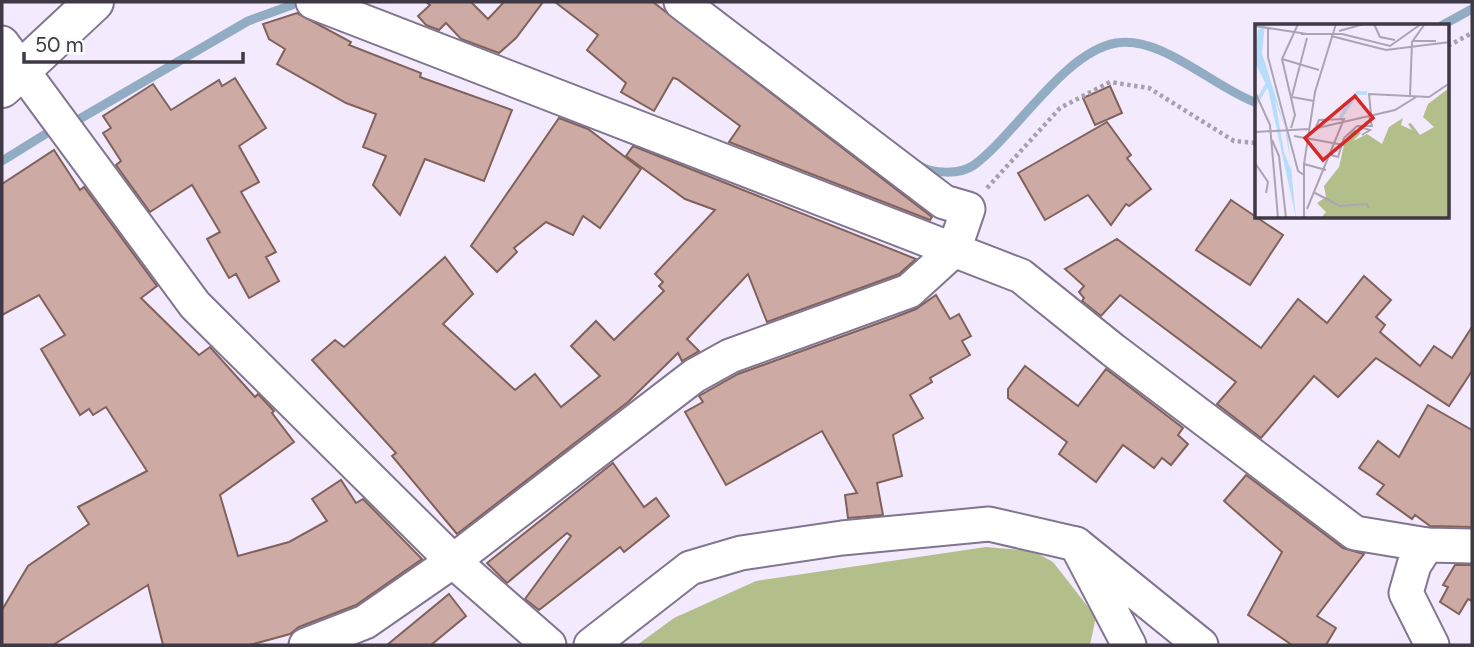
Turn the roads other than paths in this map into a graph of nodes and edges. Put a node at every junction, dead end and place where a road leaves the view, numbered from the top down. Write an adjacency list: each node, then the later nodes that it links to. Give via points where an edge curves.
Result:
1 (94, 2): 4 (highway)
2 (313, 2): 5 (street)
3 (681, 2): 5 (street, via 944,202 968,209)
4 (8, 67): 9 (street, via 195,305)
5 (954, 250): 7 (street, via 1021,275 1355,533); 9 (street, via 909,291 730,356 694,376)
6 (1076, 544): 12 (street, via 989,524 741,553 690,568); 13 (street); 14 (street)
7 (1427, 545): 8 (street); 15 (street, via 1414,565 1406,593)
8 (1472, 546)
9 (453, 561): 10 (street, via 365,622); 11 (street)
10 (306, 645)
11 (549, 645)
12 (591, 645)
13 (1129, 645)
14 (1200, 645)
15 (1432, 645)

